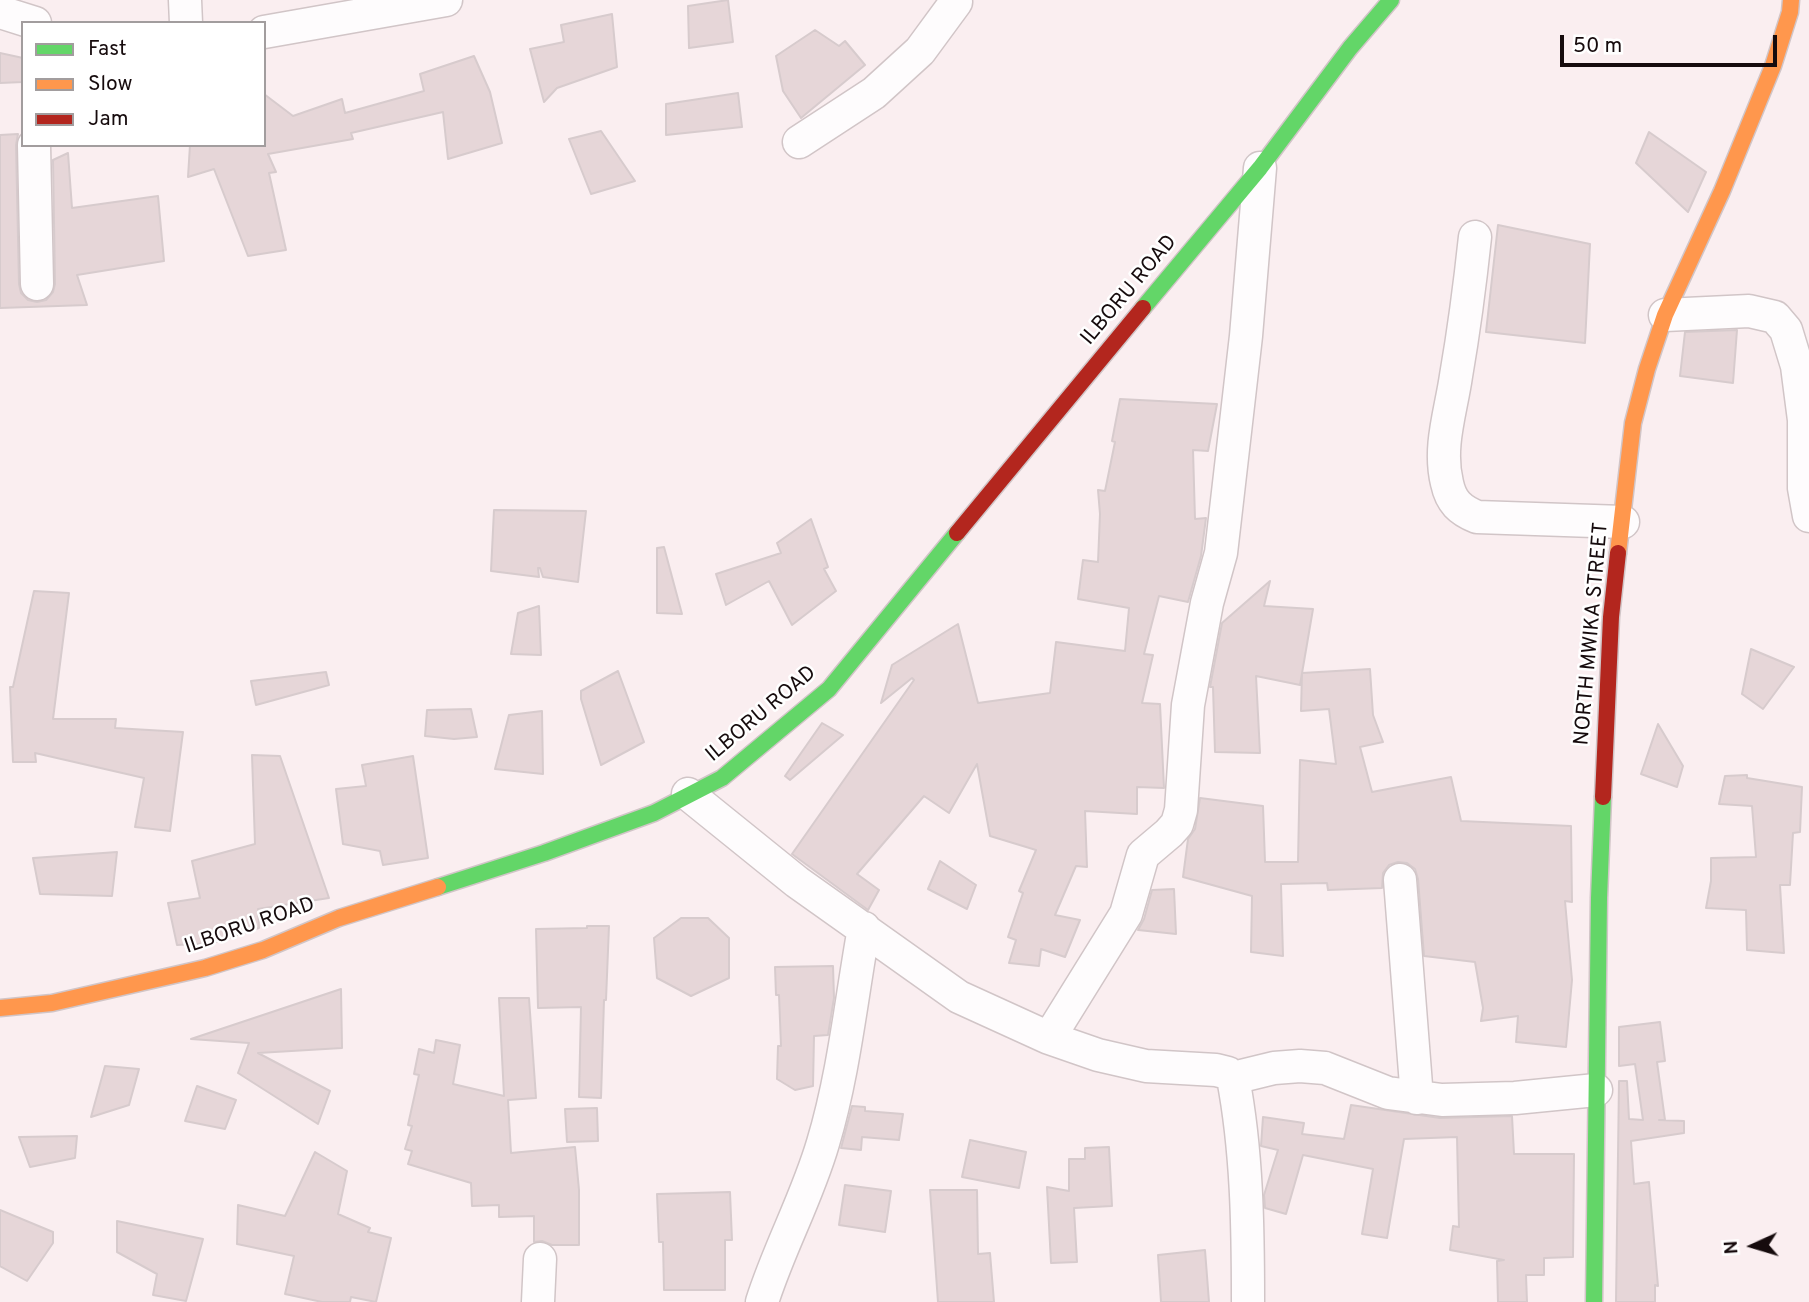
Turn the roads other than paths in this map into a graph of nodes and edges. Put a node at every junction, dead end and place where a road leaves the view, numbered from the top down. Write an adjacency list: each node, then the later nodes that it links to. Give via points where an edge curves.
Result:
1 (185, 0): 8 (street)
2 (446, 0): 9 (street)
3 (1391, 0): 12 (street, ILBORU ROAD)
4 (1791, 0): 15 (street, NORTH MWIKA STREET, via 1773,66)
5 (954, 1): 10 (street, via 920,51 874,93)
6 (0, 12): 7 (street)
7 (29, 21)
8 (186, 21)
9 (266, 32)
10 (799, 142)
11 (34, 147): 14 (street)
12 (1260, 169): 18 (street, ILBORU ROAD, via 829,688 722,778); 22 (street, via 1221,554 1188,705 1181,810 1170,833 1143,855 1126,914)
13 (1475, 237): 17 (street, via 1468,310 1446,425 1444,454 1452,498 1461,510 1477,517)
14 (37, 284)
15 (1665, 315): 16 (street, via 1749,312 1774,317 1786,330 1797,366 1804,420 1804,488); 17 (street, NORTH MWIKA STREET, via 1633,423)
16 (1809, 516)
17 (1623, 522): 24 (street, NORTH MWIKA STREET, via 1611,617 1605,731)
18 (688, 794): 20 (street, via 797,882); 21 (street, ILBORU ROAD, via 654,813 339,918 263,950 52,1003)
19 (1400, 880): 25 (street)
20 (864, 928): 22 (street, via 959,997); 28 (street, via 824,1141)
21 (0, 1008)
22 (1049, 1038): 23 (street, via 1146,1066 1216,1070)
23 (1233, 1078): 25 (street, via 1274,1068 1325,1068 1388,1093); 29 (street, via 1247,1214)
24 (1596, 1090): 25 (street, via 1502,1098); 30 (street, NORTH MWIKA STREET)
25 (1417, 1098)
26 (540, 1258): 27 (street)
27 (538, 1302)
28 (762, 1302)
29 (1248, 1302)
30 (1594, 1302)

